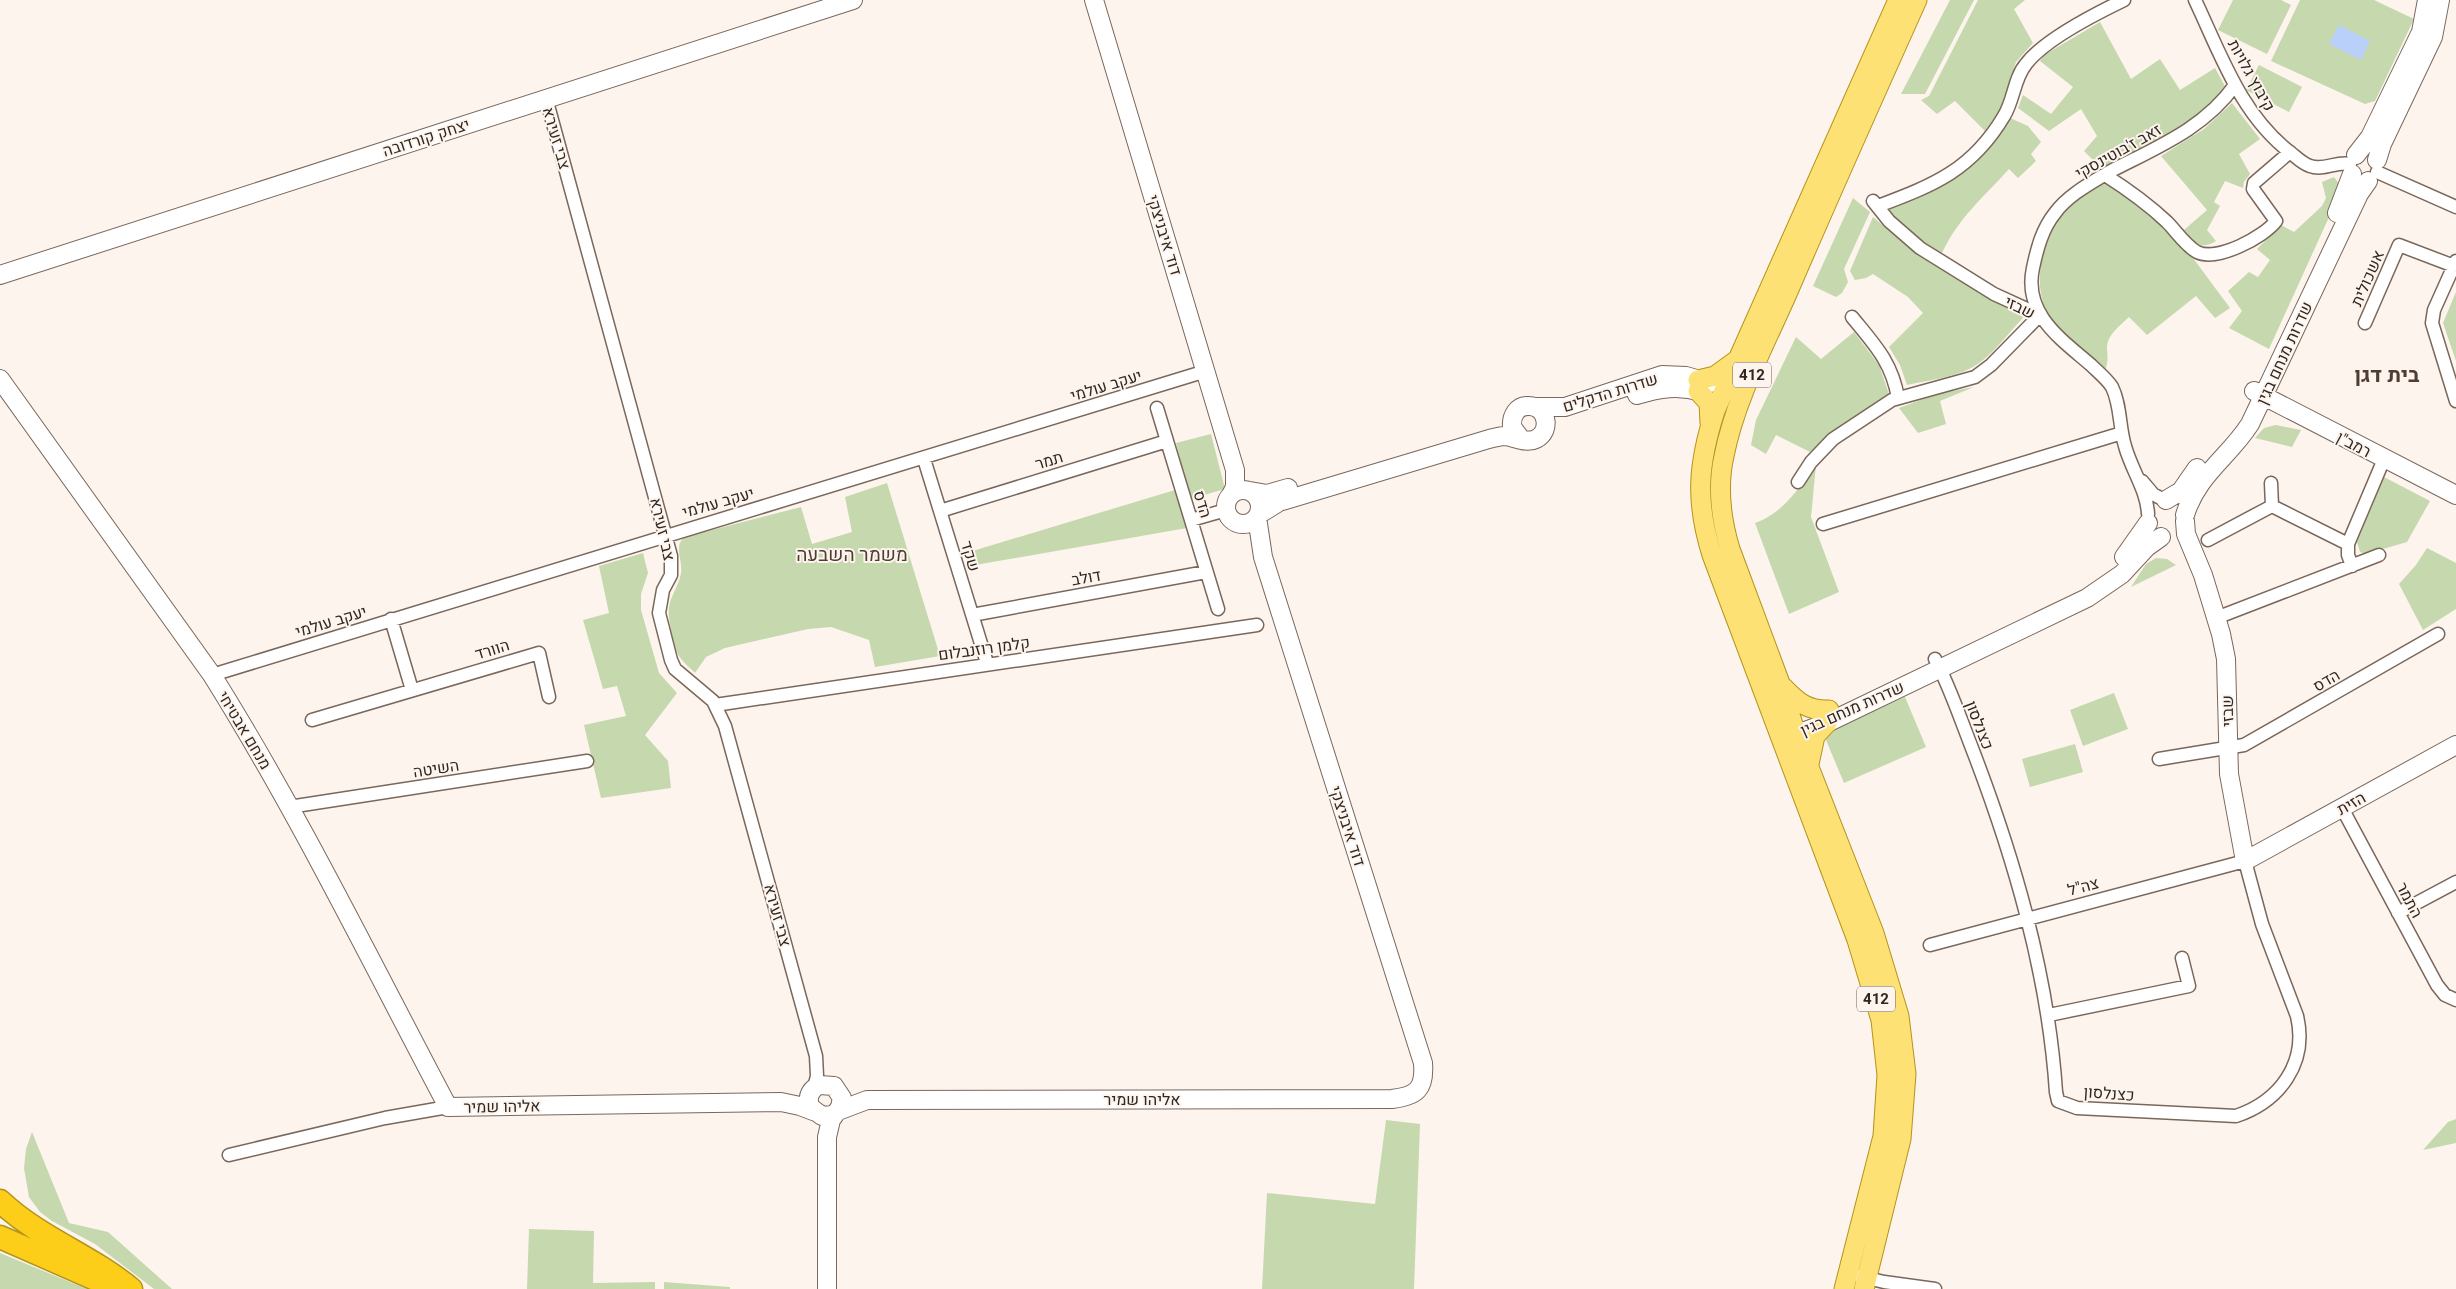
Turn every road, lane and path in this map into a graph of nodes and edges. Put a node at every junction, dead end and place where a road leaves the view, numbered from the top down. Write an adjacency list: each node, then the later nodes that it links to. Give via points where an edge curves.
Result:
1 (852, 0): 10 (street, יצחק קורדובה)
2 (1094, 0): 22 (street, דוד איבניצקי)
3 (1898, 0): 21 (main road, 412)
4 (1917, 0): 28 (main road, 412)
5 (2124, 0): 18 (street, שבזי, via 2076,26 2024,65 2006,115 1956,171 1912,194 1875,203 1889,221 1920,248 1994,294)
6 (2195, 0): 9 (street, קיבוץ גלויות)
7 (2427, 0): 12 (street, שדרות מנחם בגין, via 2420,32 2370,137)
8 (2440, 0): 13 (street, שדרות מנחם בגין, via 2433,37 2382,144)
9 (2236, 85): 11 (street, קיבוץ גלויות, via 2256,120); 14 (street, זאב ז'בוטינסקי, via 2210,114 2189,130)
10 (546, 98): 17 (street, יצחק קורדובה); 58 (street, צבי זעירא)
11 (2290, 152): 12 (street, קיבוץ גלויות, via 2309,166 2321,168 2341,162); 14 (street, via 2254,182 2253,189 2276,221 2247,244 2213,254 2196,252 2152,209)
12 (2352, 164): 13 (street, via 2358,180); 13 (street, via 2365,152); 26 (street, שדרות מנחם בגין, via 2344,199)
13 (2374, 171): 15 (street); 26 (street, שדרות מנחם בגין, via 2359,194)
14 (2105, 175): 18 (street, זאב ז'בוטינסקי, via 2072,196 2055,211 2047,224 2037,246 2030,281)
15 (2456, 208)
16 (2455, 264): 20 (street, אשכולית, via 2399,245); 29 (street, via 2434,310 2432,322)
17 (0, 275)
18 (2040, 315): 27 (street, via 1991,365 1974,377); 37 (street, שבזי, via 2048,327 2111,386 2117,400)
19 (1852, 316): 27 (street, via 1889,365)
20 (2365, 323)
21 (1739, 357): 24 (main road); 25 (main road, 412)
22 (1206, 371): 40 (street, יעקב עולמי); 42 (street, דוד איבניצקי)
23 (0, 379): 75 (street, מנחם אבטיחי)
24 (1698, 385): 25 (street, שדרות הדקלים); 30 (street, שדרות הדקלים, via 1674,374 1662,375 1565,407); 35 (main road, via 1709,404); 36 (street, שדרות הדקלים, via 1649,391 1561,420)
25 (1723, 393): 28 (street, שדרות הדקלים); 35 (main road, 412)
26 (2259, 393): 32 (street, רמב"ן); 34 (street, שדרות מנחם בגין); 48 (street, שדרות מנחם בגין, via 2228,436 2208,454 2180,490)
27 (1898, 398): 44 (street, via 1834,439 1811,462)
28 (1741, 400): 76 (main road, 412, via 1724,457 1721,508 1730,549)
29 (2456, 401)
30 (1537, 407): 33 (street, via 1525,406); 36 (street, via 1546,420)
31 (1157, 408): 39 (street, הדס)
32 (2292, 410): 34 (street, via 2269,414); 41 (street, רמב"ן)
33 (1515, 412): 38 (street, via 1512,427); 46 (street, via 1498,424 1477,432 1275,492)
34 (2250, 424): 54 (street, שדרות מנחם בגין, via 2211,468 2196,490)
35 (1710, 428): 82 (main road, 412, via 1700,480 1705,532)
36 (1545, 430): 38 (street, via 1532,441)
37 (2122, 433): 43 (street, שבזי); 57 (street)
38 (1520, 439): 52 (street, via 1506,436 1489,439 1279,502)
39 (1167, 441): 51 (street, תמר); 55 (street, הדס)
40 (924, 458): 51 (street, שקד); 58 (street, יעקב עולמי)
41 (2384, 459): 47 (street, רמב"ן); 61 (street)
42 (1235, 470): 46 (street, דוד איבניצקי); 49 (street, דוד איבניצקי, via 1236,487)
43 (2137, 475): 48 (street, שבזי, via 2153,494); 53 (street, שבזי, via 2148,507)
44 (1798, 482)
45 (2271, 483): 50 (street)
46 (1249, 491): 49 (street, via 1240,490); 52 (street, via 1259,502)
47 (2456, 495)
48 (2165, 500): 53 (street, via 2154,504); 54 (street, via 2178,504)
49 (1228, 503): 55 (street); 56 (street, via 1231,520)
50 (2272, 506): 60 (street); 61 (street)
51 (940, 511): 68 (street, שקד)
52 (1257, 516): 56 (street, via 1251,522); 63 (street, דוד איבניצקי)
53 (2148, 518): 59 (street, via 2153,533); 74 (street, שדרות מנחם בגין, via 2125,556 2095,581)
54 (2185, 518): 59 (street, via 2180,532 2170,538); 64 (street, שבזי, via 2188,542)
55 (1191, 520): 66 (street, הדס)
56 (1238, 524): 63 (street, דוד איבניצקי)
57 (1823, 524)
58 (667, 534): 70 (street, יעקב עולמי); 79 (street, צבי זעירא, via 672,567 659,613 671,660 675,669)
59 (2162, 538): 64 (street, via 2177,544); 74 (street, שדרות מנחם בגין, via 2147,547 2122,574 2101,590)
60 (2208, 540)
61 (2348, 544): 65 (street)
62 (2379, 555): 65 (street)
63 (1263, 557): 101 (street, דוד איבניצקי, via 1423,1063 1423,1082)
64 (2199, 564): 69 (street, שבזי)
65 (2352, 566): 69 (street)
66 (1206, 572): 67 (street, הדס); 68 (street, דולב)
67 (1218, 609)
68 (972, 615): 73 (street, שקד)
69 (2216, 618): 84 (street, שבזי, via 2226,659)
70 (392, 619): 75 (street, יעקב עולמי); 77 (street)
71 (1257, 625): 73 (street, קלמן רוזנבלום)
72 (2438, 634): 84 (street, הדס, via 2254,740)
73 (987, 663): 79 (street, קלמן רוזנבלום)
74 (1938, 663): 80 (street, שדרות מנחם בגין); 93 (street, כצנלסון, via 1997,816)
75 (212, 675): 88 (street, מנחם אבטיחי)
76 (1782, 686): 80 (main road, via 1803,706); 82 (main road, 412)
77 (412, 690): 78 (street, הוורד, via 539,653); 81 (street, הוורד)
78 (549, 697)
79 (715, 705): 98 (street, צבי זעירא, via 725,726)
80 (1828, 716): 82 (street, שדרות מנחם בגין); 87 (main road, via 1815,736)
81 (312, 720)
82 (1791, 731): 87 (main road, 412); 109 (main road, 412, via 1867,970 1885,1046 1887,1075 1883,1136)
83 (2456, 745): 89 (street, הזית)
84 (2228, 748): 85 (street, הדס); 90 (street, שבזי, via 2229,774)
85 (2159, 759)
86 (587, 761): 88 (street, השיטה)
87 (1809, 764): 110 (main road, 412, via 1885,964 1904,1044 1906,1083 1901,1139)
88 (289, 808): 104 (street, מנחם אבטיחי)
89 (2342, 808): 90 (street, הזית); 92 (street, התמר)
90 (2244, 860): 93 (street, צה"ל); 97 (street, כצנלסון, via 2262,924 2301,1032 2296,1062 2288,1077 2263,1103 2236,1116 2066,1106 2058,1101 2056,1092)
91 (2456, 882): 92 (street)
92 (2398, 913): 96 (street, התמר, via 2437,986)
93 (2027, 918): 94 (street, צה"ל); 97 (street, כצנלסון)
94 (1930, 945)
95 (2182, 958): 97 (street, via 2189,986)
96 (2456, 1000)
97 (2049, 1015)
98 (816, 1056): 99 (street, צבי זעירא); 100 (street, צבי זעירא, via 817,1076)
99 (836, 1087): 100 (street, via 824,1083); 102 (street, אליהו שמיר); 105 (street, via 842,1102)
100 (812, 1090): 103 (street, אליהו שמיר); 105 (street, via 809,1102)
101 (1415, 1092): 102 (street, אליהו שמיר, via 1392,1099)
102 (867, 1100): 105 (street, אליהו שמיר)
103 (781, 1102): 104 (street, אליהו שמיר); 105 (street, אליהו שמיר)
104 (448, 1107): 106 (street, אליהו שמיר, via 385,1118)
105 (825, 1113): 113 (street, via 822,1120 827,1137)
106 (229, 1155)
107 (0, 1201): 112 (highway, via 27,1224 104,1268)
108 (0, 1237): 111 (highway)
109 (1846, 1281): 110 (street)
110 (1865, 1283): 114 (street, via 1884,1282)
111 (116, 1289)
112 (131, 1289)
113 (827, 1289)
114 (1935, 1289)

